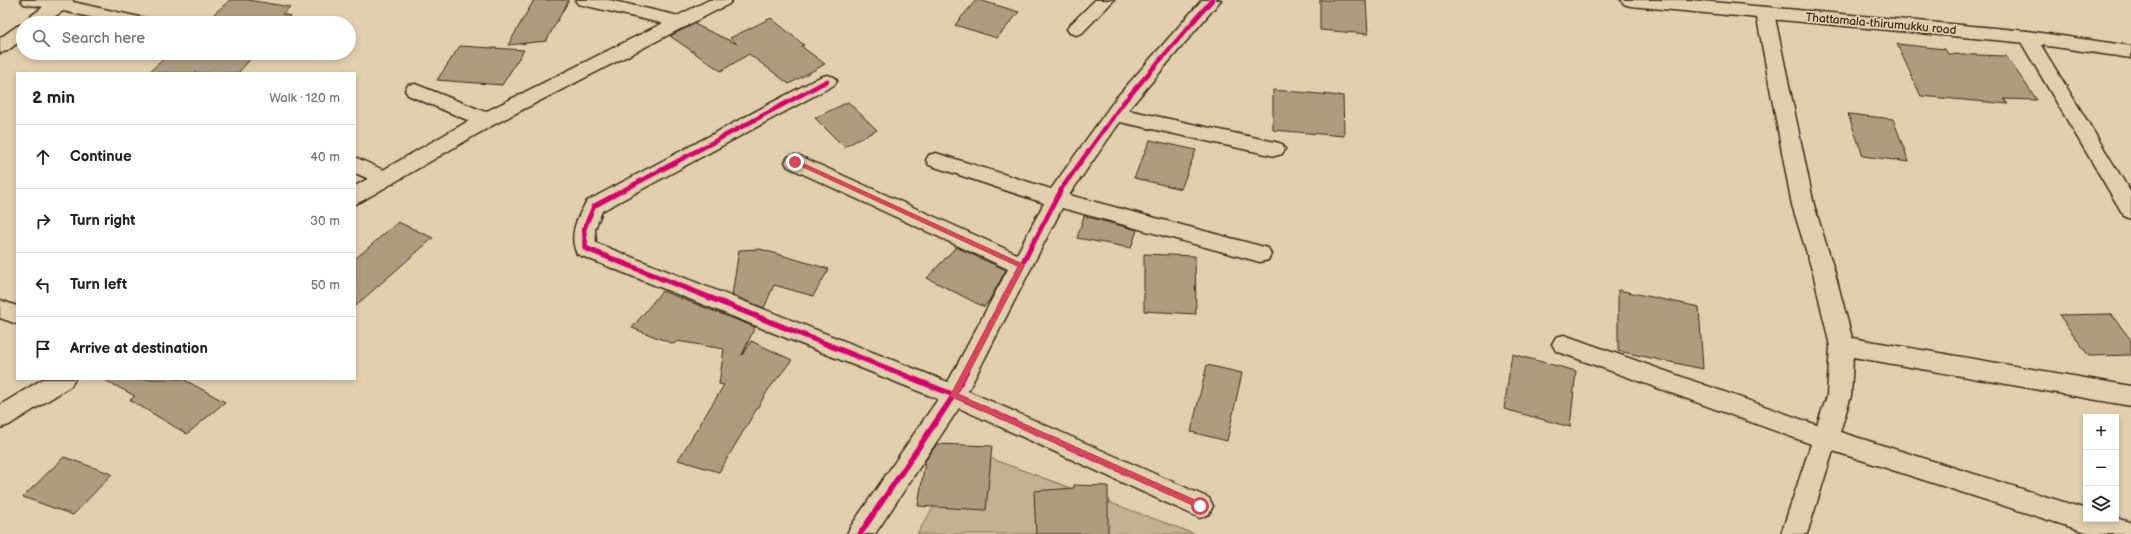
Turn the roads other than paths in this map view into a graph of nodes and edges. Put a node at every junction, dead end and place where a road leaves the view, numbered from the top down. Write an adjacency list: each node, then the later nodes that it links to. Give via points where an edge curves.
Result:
1 (30, 0): 7 (street)
2 (723, 0): 11 (street)
3 (1105, 0): 12 (street)
4 (1212, 0): 19 (street)
5 (1630, 0): 8 (street, Thattamala-thirumukku road)
6 (593, 1): 11 (street)
7 (62, 2): 9 (street); 10 (street)
8 (1765, 13): 14 (street, Thattamala-thirumukku road); 34 (street, via 1803,205 1824,273)
9 (43, 16)
10 (115, 16)
11 (682, 22): 20 (street)
12 (1076, 29)
13 (16, 35): 15 (street)
14 (2027, 37): 16 (street, Thattamala-thirumukku road); 28 (street)
15 (0, 47)
16 (2131, 52)
17 (827, 81): 36 (street, via 594,206 584,229 585,248)
18 (415, 90): 20 (street)
19 (1115, 114): 21 (street); 27 (street, via 1062,188)
20 (486, 120): 25 (street)
21 (1275, 149)
22 (936, 160): 27 (street)
23 (795, 162): 30 (street)
24 (356, 164): 25 (street)
25 (383, 178): 26 (street)
26 (356, 195)
27 (1057, 199): 29 (street); 30 (street)
28 (2131, 211)
29 (1260, 254)
30 (1022, 266): 36 (street)
31 (0, 309): 32 (street)
32 (16, 315)
33 (1564, 344): 39 (street)
34 (1842, 346): 37 (street); 39 (street, via 1839,396)
35 (61, 380): 38 (street)
36 (954, 395): 40 (street); 41 (street)
37 (2131, 396)
38 (0, 418)
39 (1825, 438): 42 (street); 43 (street)
40 (1200, 506)
41 (860, 534)
42 (1794, 534)
43 (2129, 534)

